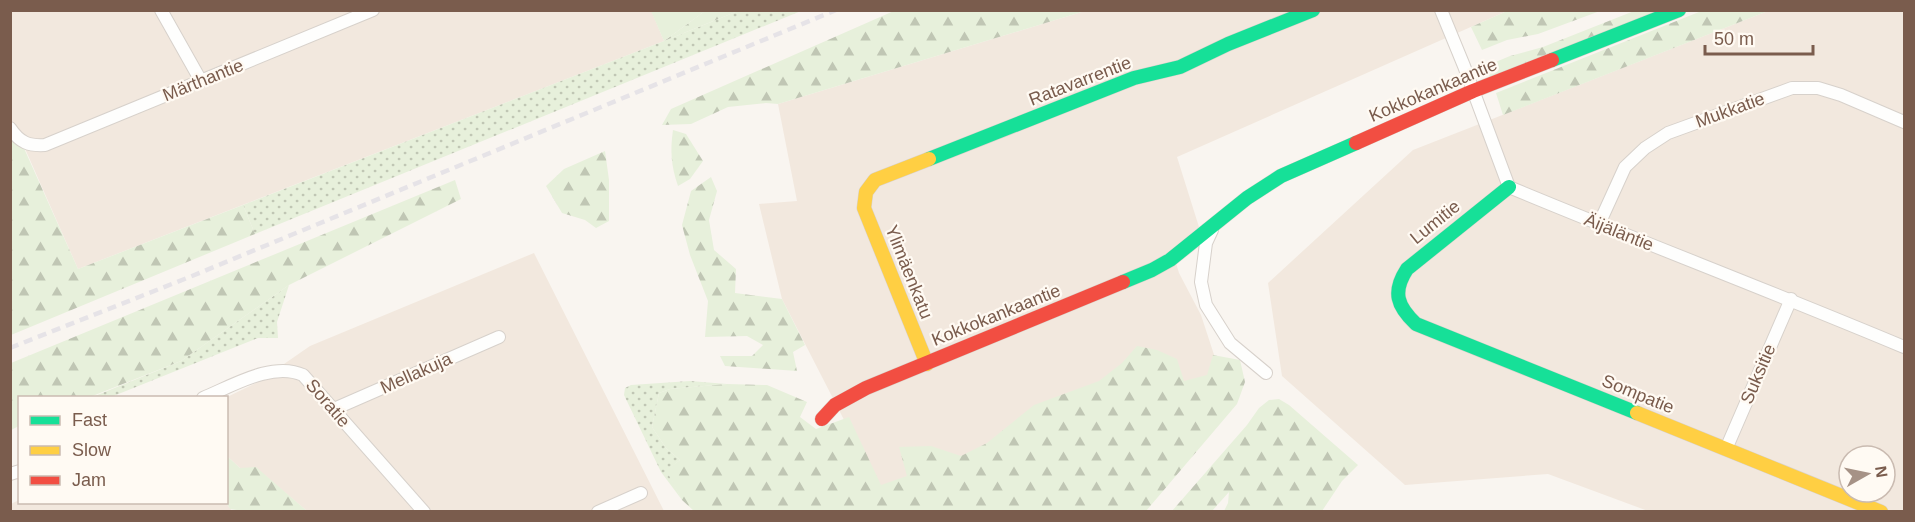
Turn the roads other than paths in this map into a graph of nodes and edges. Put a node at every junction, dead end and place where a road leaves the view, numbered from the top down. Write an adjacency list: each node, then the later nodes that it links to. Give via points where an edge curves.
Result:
1 (161, 10): 6 (street)
2 (374, 10): 6 (street, Märthantie)
3 (1314, 10): 11 (street, Ratavarrentie, via 1180,67 1134,78 875,180)
4 (1441, 10): 7 (street)
5 (1679, 10): 7 (street, Kokkokankaantie)
6 (201, 81): 9 (street, Märthantie, via 45,145 31,146 17,139)
7 (1473, 91): 10 (street); 13 (street, Kokkokankaantie, via 1281,176 1261,187)
8 (1905, 122): 12 (street, Mukkatie, via 1818,88 1792,88 1668,133 1645,148 1625,167)
9 (10, 128)
10 (1509, 187): 12 (street, Äijäläntie); 14 (street, Lumitie, via 1407,269)
11 (865, 194): 18 (street, Ylimäenkatu, via 864,208)
12 (1599, 225): 15 (street, Äijäläntie)
13 (1214, 226): 18 (street, Kokkokankaantie, via 1174,259 1152,270); 19 (street, via 1203,260 1201,282 1206,305 1230,343)
14 (1397, 295): 23 (street, Sompatie, via 1400,306 1416,324)
15 (1791, 299): 17 (street, Äijäläntie); 23 (street, Suksitie)
16 (499, 337): 21 (street, Mellakuja)
17 (1905, 347)
18 (927, 364): 22 (street, Kokkokankaantie, via 866,388 835,405)
19 (1266, 373)
20 (208, 396): 21 (street, Soratie, via 282,369 303,375)
21 (334, 410): 25 (street, Soratie)
22 (822, 419)
23 (1726, 449): 27 (street, Sompatie)
24 (641, 493): 26 (street)
25 (424, 512)
26 (598, 512)
27 (1881, 512)

